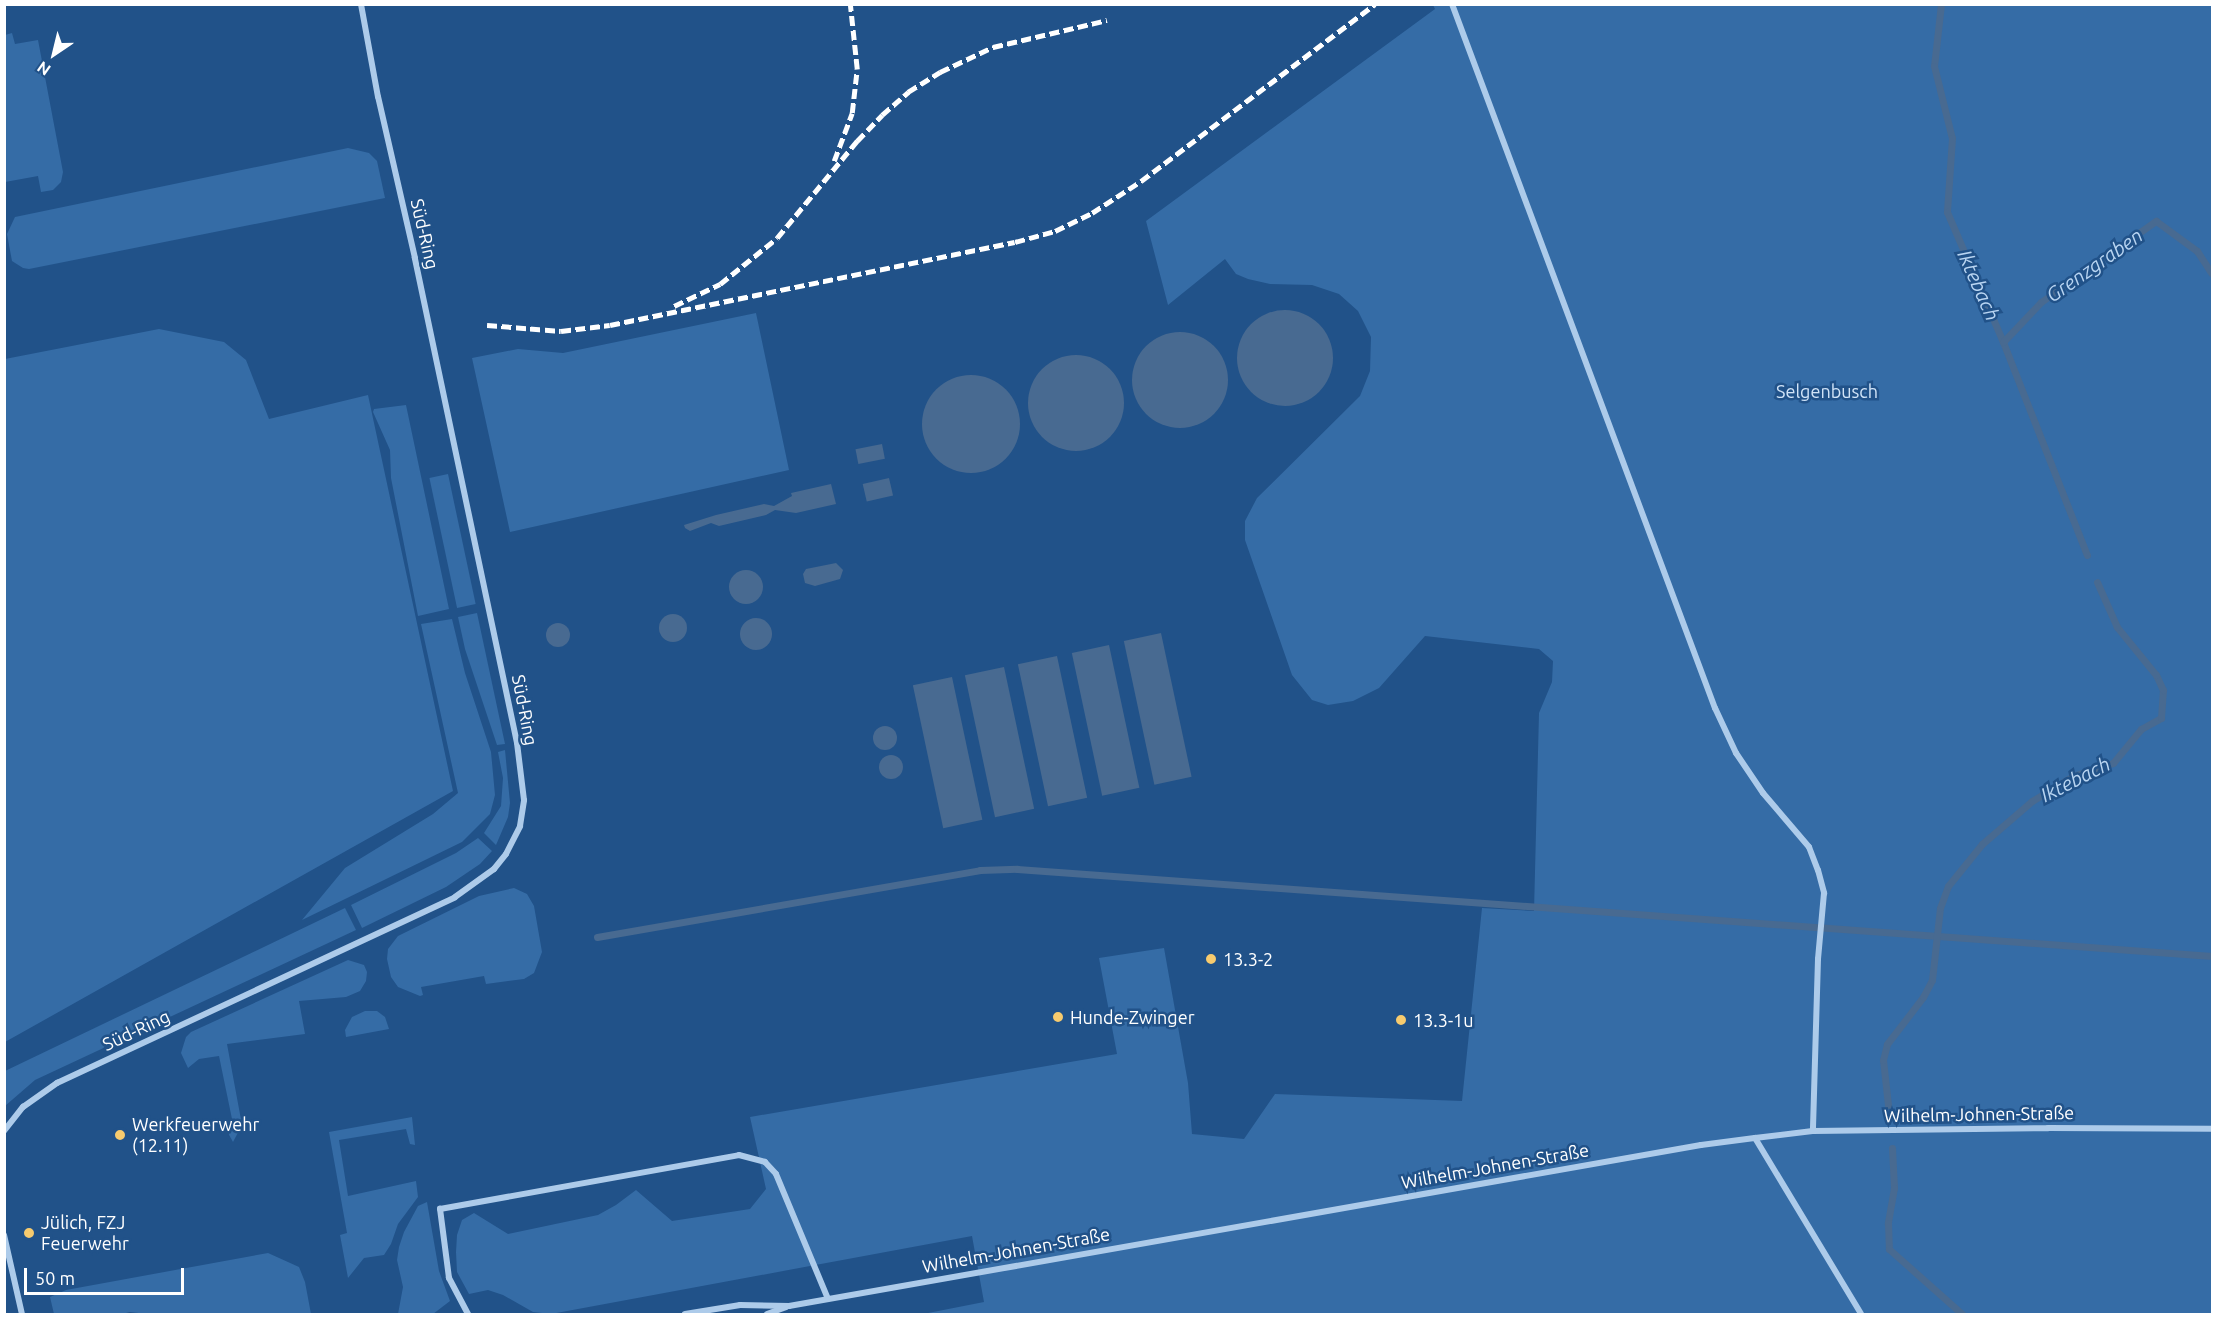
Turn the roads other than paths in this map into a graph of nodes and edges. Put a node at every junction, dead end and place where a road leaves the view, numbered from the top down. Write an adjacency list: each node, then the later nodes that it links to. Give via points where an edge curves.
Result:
1 (361, 4): 4 (street, Süd-Ring, via 517,743 524,800 520,826 494,869 455,897 57,1083 23,1107)
2 (1452, 4): 5 (street, via 1715,708 1736,753 1763,793 1809,847 1818,870 1823,900)
3 (2212, 1129): 5 (street, Wilhelm-Johnen-Straße)
4 (4, 1131)
5 (1813, 1131): 6 (street, Wilhelm-Johnen-Straße)
6 (1755, 1138): 8 (street, Wilhelm-Johnen-Straße); 14 (street)
7 (4, 1236): 10 (street)
8 (828, 1299): 9 (street, Wilhelm-Johnen-Straße); 11 (street, via 776,1174 765,1162 739,1155 440,1209 449,1278)
9 (789, 1306): 12 (street, Wilhelm-Johnen-Straße, via 740,1305); 13 (street, Wilhelm-Johnen-Straße)
10 (22, 1314)
11 (468, 1314)
12 (685, 1314)
13 (767, 1314)
14 (1861, 1314)

